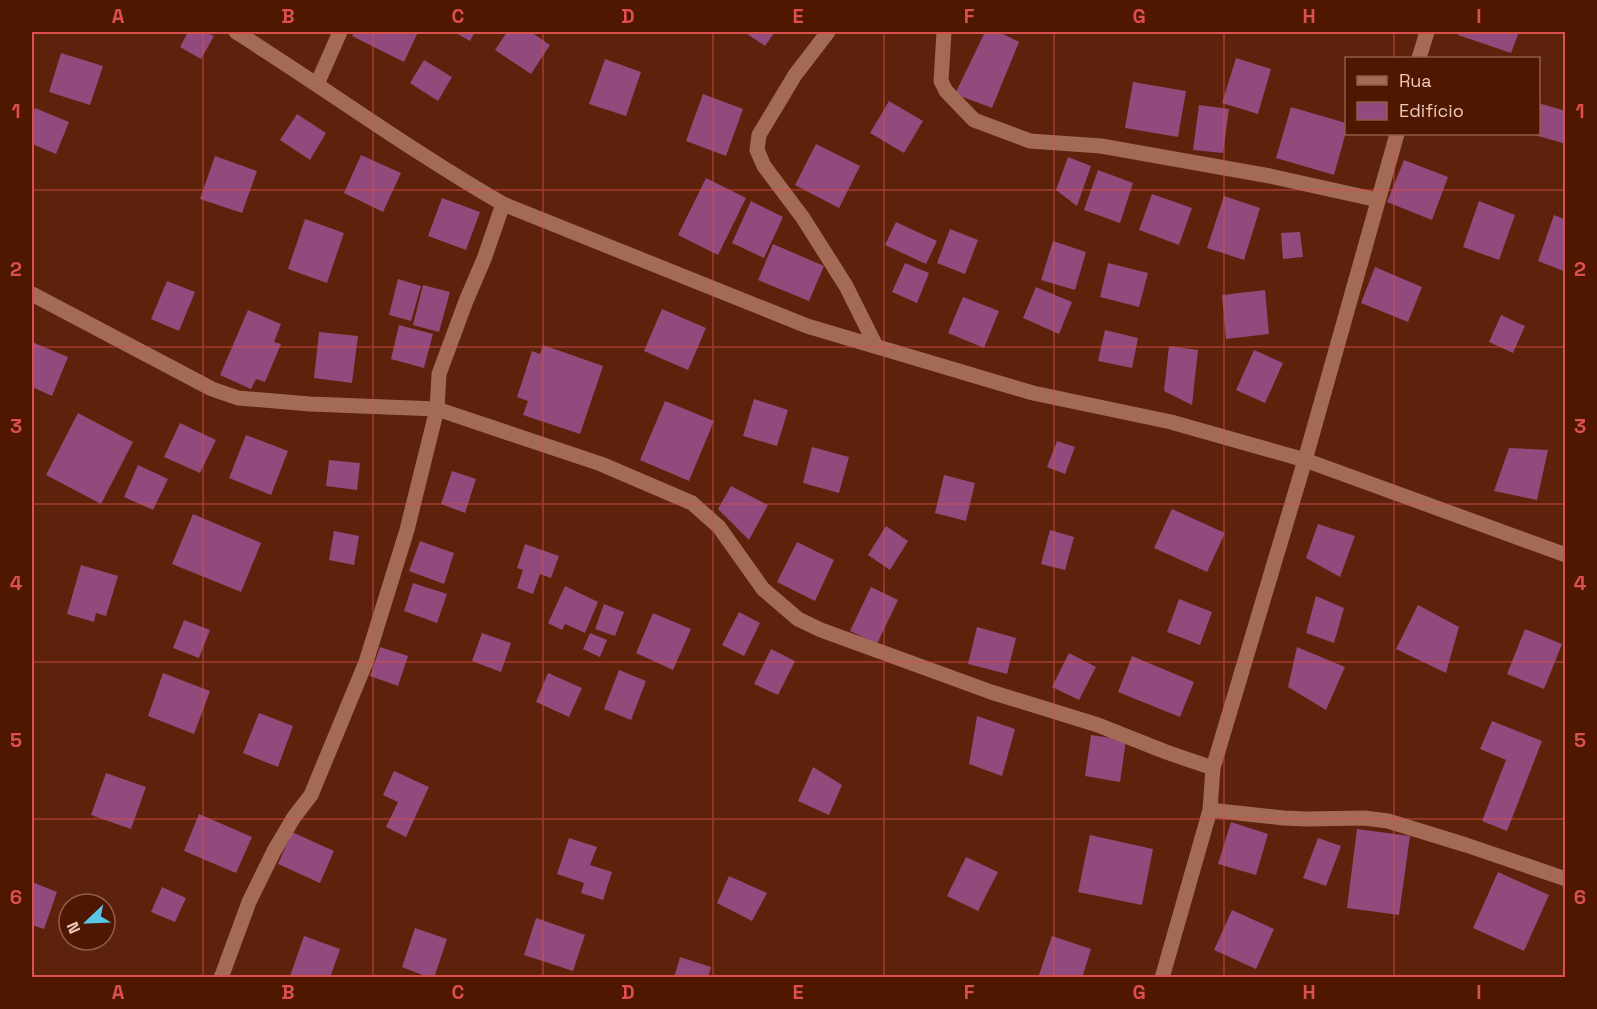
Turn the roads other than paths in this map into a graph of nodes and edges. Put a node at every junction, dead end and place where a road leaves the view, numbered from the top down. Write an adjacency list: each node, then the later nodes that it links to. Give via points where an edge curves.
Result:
1 (236, 32): 7 (street)
2 (340, 32): 7 (street)
3 (828, 32): 12 (street, via 795,75 759,135 757,150 846,286)
4 (944, 32): 9 (street, via 941,81 974,120 1030,141 1101,146 1270,176)
5 (1427, 32): 6 (street)
6 (1419, 57)
7 (317, 84): 10 (street)
8 (1397, 135): 9 (street)
9 (1377, 200): 14 (street)
10 (502, 204): 12 (street, via 807,326); 13 (street, via 439,374)
11 (32, 294): 13 (street, via 238,398)
12 (876, 346): 14 (street, via 1033,393 1171,422)
13 (437, 409): 16 (street, via 601,464 692,503 719,528 763,589 798,619 821,630); 19 (street, via 407,530 366,662 311,795 274,851 249,902)
14 (1305, 460): 15 (street); 16 (street)
15 (1566, 555)
16 (1213, 768): 17 (street)
17 (1210, 810): 18 (street, via 1284,818 1388,821); 20 (street)
18 (1566, 879)
19 (221, 978)
20 (1162, 978)

